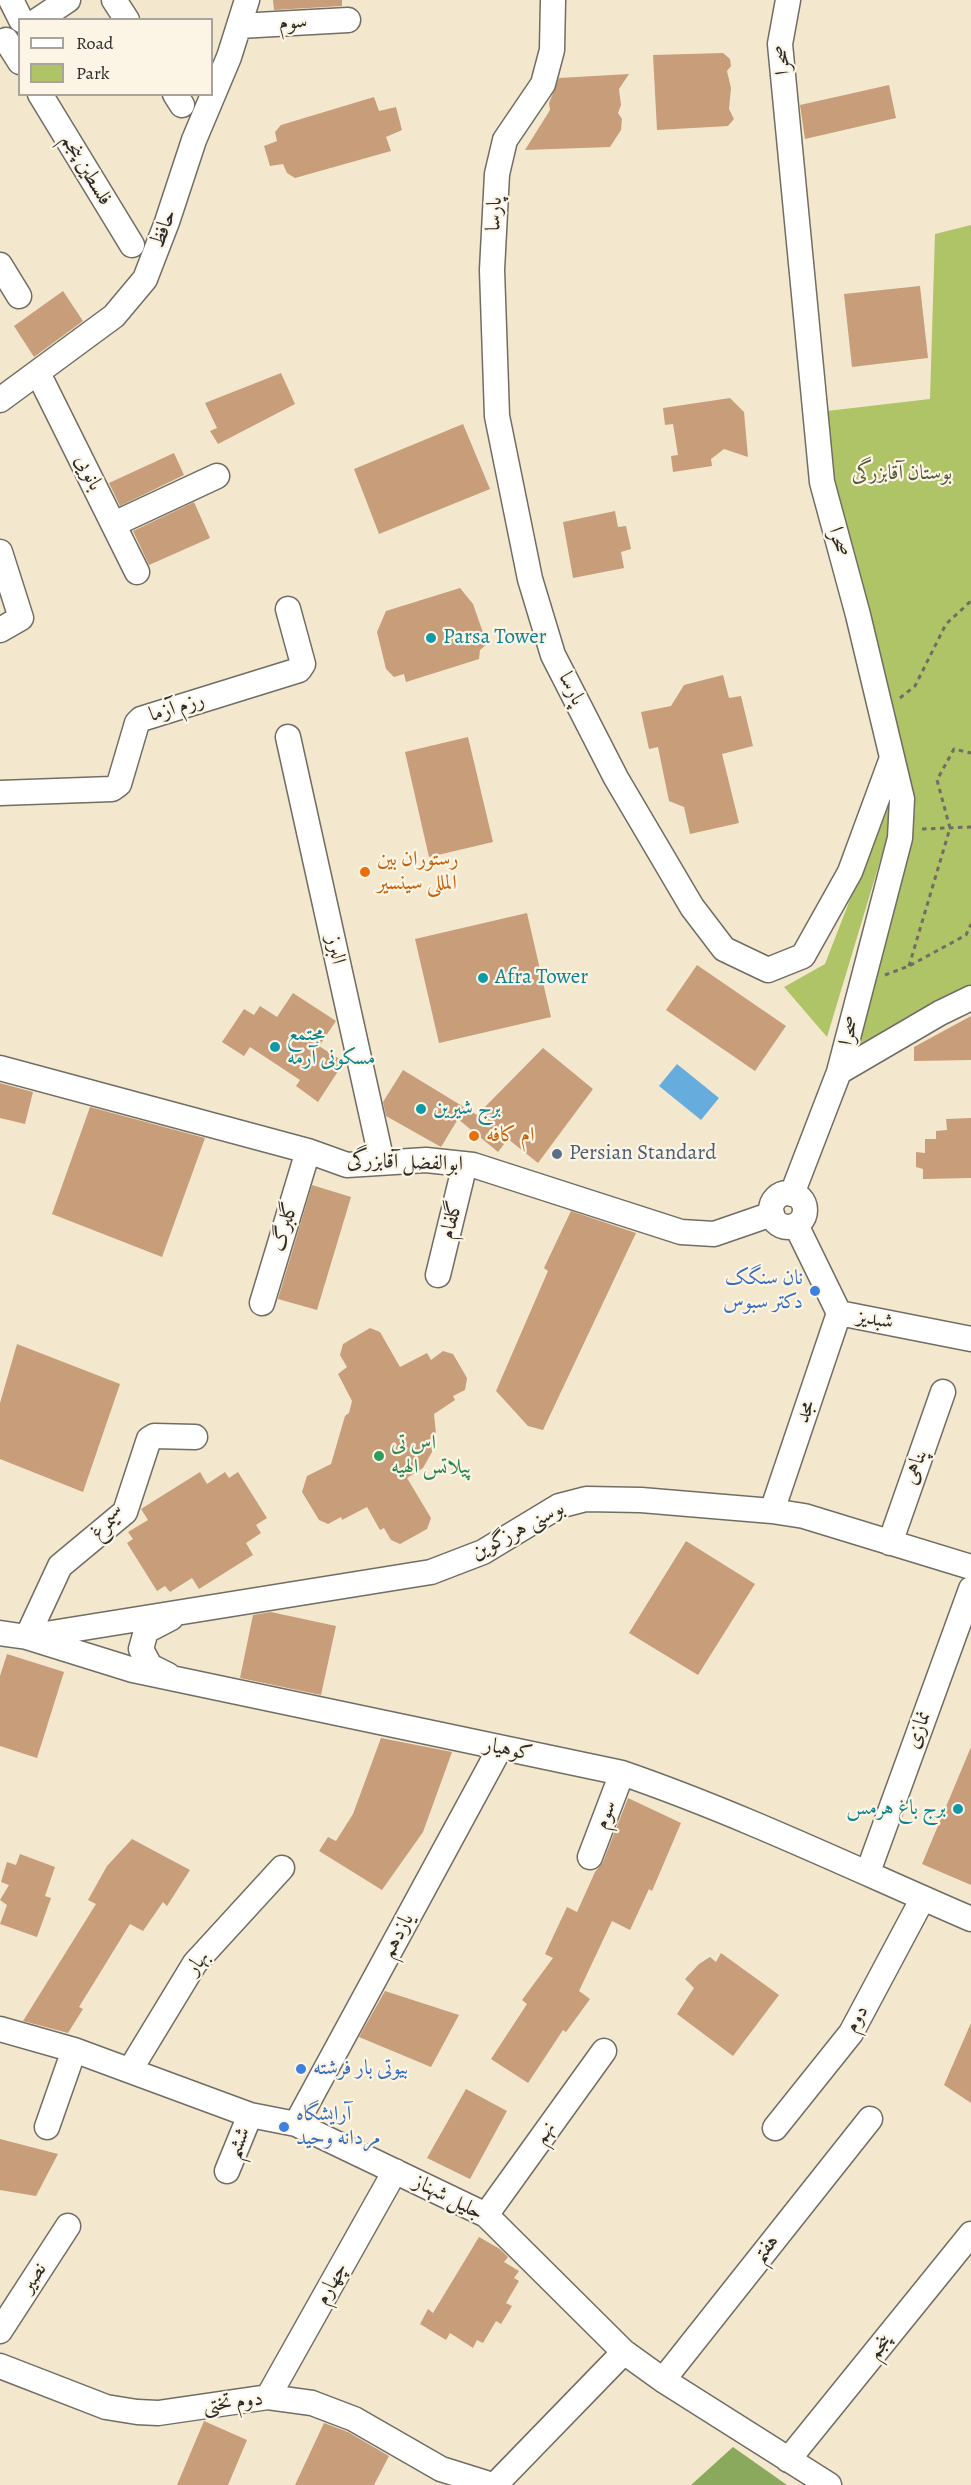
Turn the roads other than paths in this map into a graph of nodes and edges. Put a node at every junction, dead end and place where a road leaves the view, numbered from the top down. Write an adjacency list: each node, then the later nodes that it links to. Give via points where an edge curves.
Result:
1 (11, 0): 7 (street)
2 (68, 0): 8 (street)
3 (114, 0): 9 (street)
4 (247, 0): 11 (street, حافظ)
5 (553, 0): 29 (street, پارسا, via 552,50 543,84 505,140 497,174 492,270 497,416 530,579 553,655 616,778 692,907 724,949 768,969 803,956 849,872)
6 (788, 0): 29 (street, صحرا, via 780,44 822,482)
7 (20, 18)
8 (41, 18)
9 (126, 18)
10 (348, 20): 11 (street, سوم)
11 (239, 26): 14 (street, حافظ)
12 (9, 38): 13 (street)
13 (18, 58)
14 (213, 95)
15 (41, 96): 17 (street, فلسطین پنجم)
16 (213, 96): 20 (street, حافظ, via 145,279 114,316)
17 (132, 244)
18 (0, 265): 19 (street)
19 (19, 296)
20 (38, 373): 21 (street, حافظ); 23 (street, بانویی)
21 (0, 400)
22 (217, 476): 23 (street)
23 (114, 524): 25 (street, بانویی)
24 (0, 552): 27 (street, via 21,618)
25 (137, 572)
26 (288, 609): 30 (street, رزم آزما, via 303,664 299,670 141,718 119,784 112,789)
27 (0, 630)
28 (288, 737): 35 (street, البرز)
29 (892, 758): 33 (street, صحرا, via 902,799 900,838)
30 (0, 793)
31 (971, 998): 33 (street)
32 (0, 1068): 34 (street, ابوالفضل آقابزرگی)
33 (839, 1072): 37 (street)
34 (308, 1151): 35 (street, ابوالفضل آقابزرگی, via 347,1164); 41 (street, گلبرگ)
35 (382, 1162): 36 (street, ابوالفضل آقابزرگی, via 426,1160)
36 (465, 1164): 38 (street, ابوالفضل آقابزرگی, via 681,1232 714,1234); 40 (street, گلفام)
37 (792, 1194): 38 (street, via 779,1196); 39 (street, via 805,1208)
38 (772, 1214): 39 (street, via 778,1224)
39 (796, 1225): 42 (street, شبدیز)
40 (438, 1275)
41 (262, 1303)
42 (839, 1313): 43 (street, شبدیز); 46 (street, مجد)
43 (971, 1339)
44 (943, 1392): 47 (street, پناهی)
45 (195, 1437): 52 (street, سیمرغ, via 149,1439 125,1512 60,1566)
46 (772, 1511): 47 (street, بوسنی هرزگوین, via 804,1516); 50 (street, بوسنی هرزگوین, via 586,1499 559,1506 483,1552 431,1572)
47 (890, 1543): 48 (street, بوسنی هرزگوین)
48 (971, 1567)
49 (971, 1589): 58 (street, نمازی)
50 (181, 1612): 52 (street, بوسنی هرزگوین); 53 (street, via 146,1631 141,1649 150,1666)
51 (0, 1634): 52 (street)
52 (27, 1637): 53 (street, کوهیار)
53 (178, 1680): 54 (street, کوهیار)
54 (500, 1748): 55 (street, کوهیار); 67 (street, یازدهم)
55 (622, 1773): 56 (street, سوم); 58 (street, کوهیار, via 684,1794)
56 (590, 1857)
57 (282, 1868): 64 (street, بهار, via 195,1963)
58 (868, 1872): 59 (street, کوهیار)
59 (923, 1898): 60 (street, کوهیار); 69 (street, دوم, via 851,2033)
60 (971, 1919)
61 (0, 2029): 62 (street, جلیل شهناز)
62 (74, 2050): 64 (street, جلیل شهناز); 68 (street)
63 (604, 2051): 72 (street, نهم)
64 (130, 2070): 65 (street, جلیل شهناز)
65 (250, 2115): 67 (street, جلیل شهناز); 70 (street, ششم)
66 (870, 2119): 78 (street, هفتم)
67 (296, 2124): 71 (street, جلیل شهناز)
68 (47, 2127)
69 (775, 2128)
70 (227, 2171)
71 (395, 2171): 72 (street, جلیل شهناز); 79 (street, چهارم)
72 (486, 2215): 76 (street, جلیل شهناز)
73 (68, 2226): 75 (street, نصیر)
74 (971, 2234): 80 (street, پنجم)
75 (0, 2331)
76 (624, 2352): 78 (street, جلیل شهناز); 82 (street, دوم تختی)
77 (0, 2366): 79 (street, دوم تختی, via 106,2408 137,2412 158,2413)
78 (663, 2380): 80 (street, جلیل شهناز)
79 (268, 2397): 81 (street, دوم تختی, via 312,2403 354,2419)
80 (788, 2460): 83 (street, جلیل شهناز)
81 (436, 2477): 82 (street, دوم تختی)
82 (493, 2485)
83 (829, 2485)

